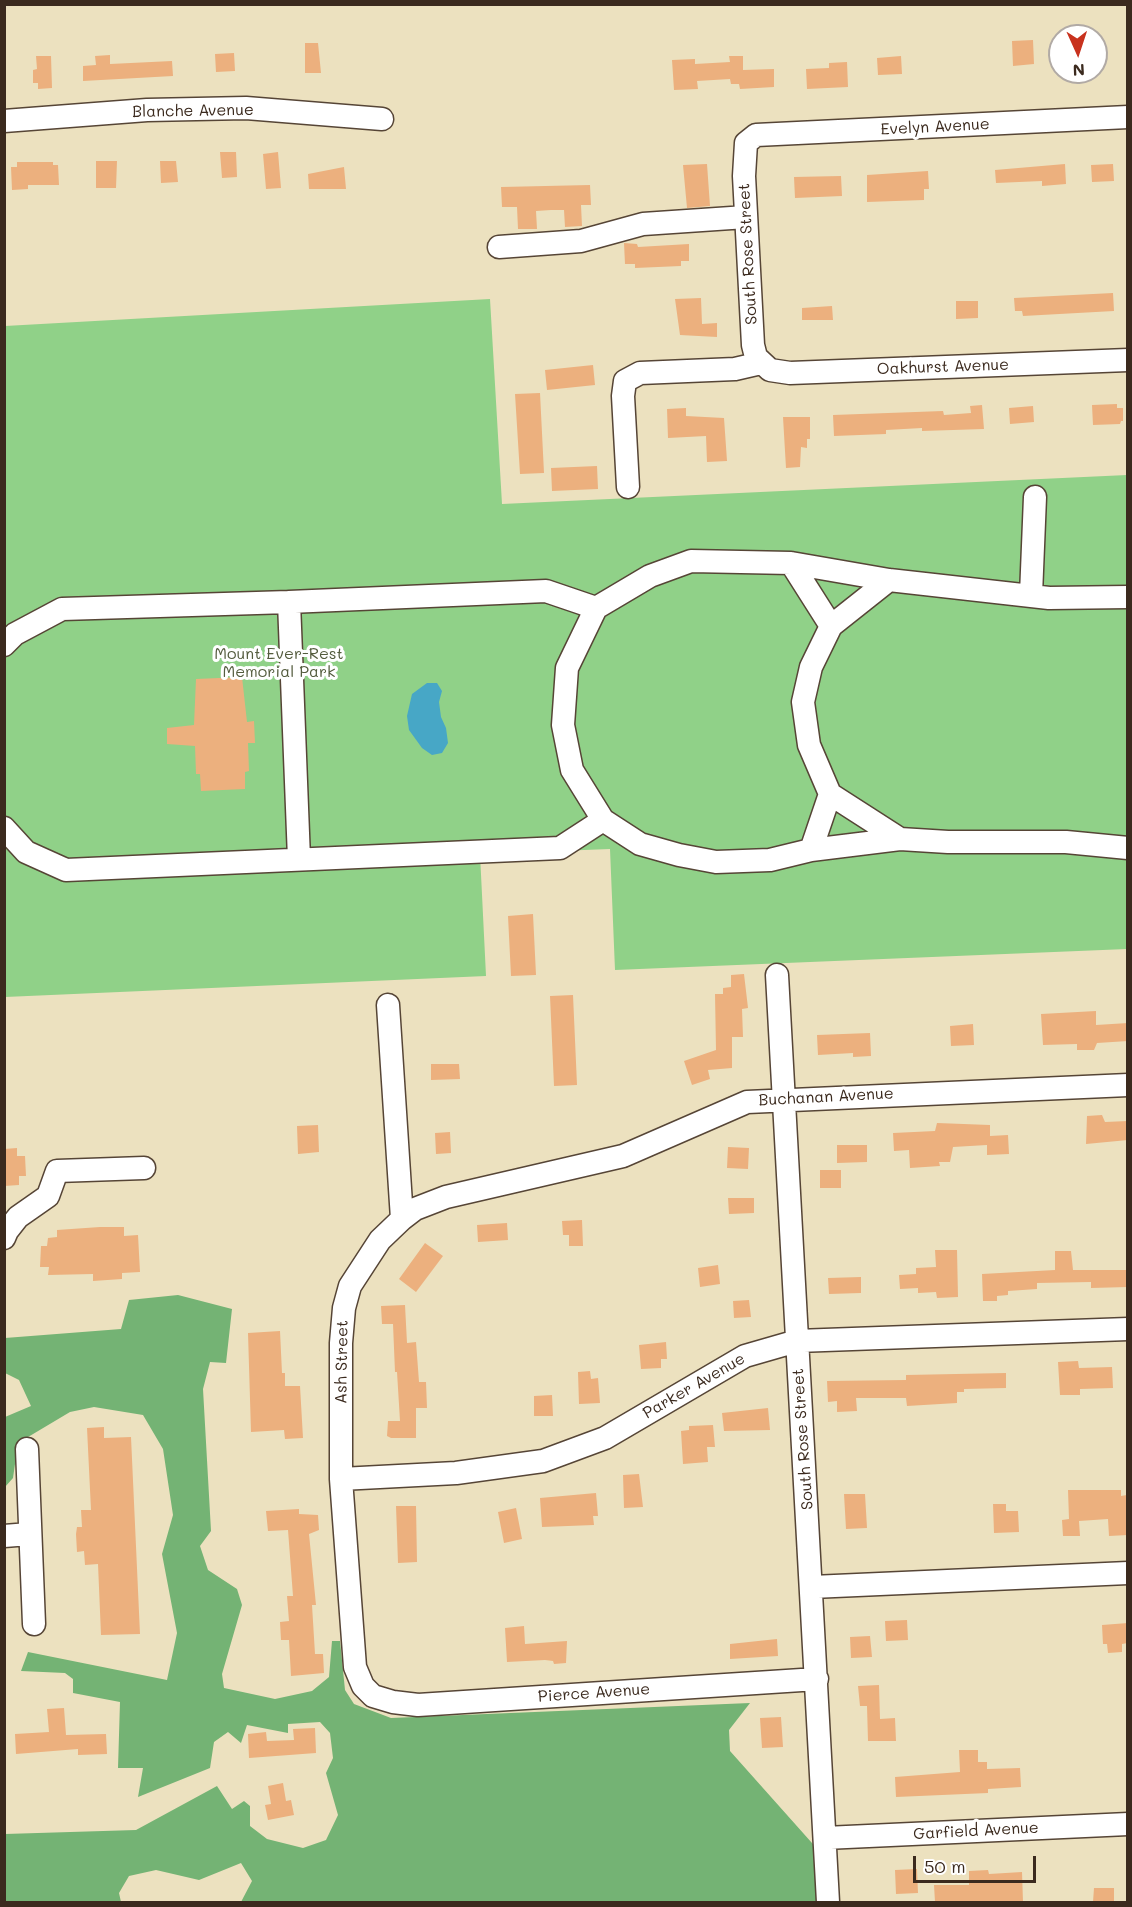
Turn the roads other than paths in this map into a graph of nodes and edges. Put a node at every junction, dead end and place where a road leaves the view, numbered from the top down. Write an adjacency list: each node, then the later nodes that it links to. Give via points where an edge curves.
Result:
1 (1128, 117): 4 (street, Evelyn Avenue, via 756,135)
2 (382, 119): 3 (street, Blanche Avenue, via 246,108 147,110)
3 (4, 121)
4 (746, 143): 5 (street, South Rose Street)
5 (746, 216): 6 (street, via 642,224 581,241); 8 (street, South Rose Street, via 753,345)
6 (499, 247)
7 (1128, 360): 8 (street, Oakhurst Avenue, via 790,374 770,370)
8 (761, 363): 9 (street, via 735,369 640,373 625,381)
9 (628, 487)
10 (1035, 497): 13 (street)
11 (791, 563): 12 (street); 16 (street, via 691,561 650,576); 17 (street)
12 (889, 580): 13 (street); 17 (street)
13 (1031, 595): 14 (street)
14 (1128, 597)
15 (289, 602): 16 (street, via 546,591); 18 (street, via 62,609 15,634); 25 (street)
16 (596, 608): 20 (street, via 567,668 563,725 572,771)
17 (831, 626): 19 (street, via 811,667 802,702 809,745)
18 (4, 645)
19 (830, 794): 22 (street); 24 (street)
20 (603, 820): 24 (street, via 640,844 716,862 770,860); 25 (street, via 560,848)
21 (4, 828): 25 (street, via 26,852 66,870)
22 (900, 839): 23 (street, via 1066,842); 24 (street)
23 (1128, 848)
24 (811, 850)
25 (299, 859)
26 (777, 975): 29 (street, South Rose Street)
27 (388, 1005): 31 (street)
28 (1128, 1085): 29 (street, Buchanan Avenue)
29 (784, 1098): 31 (street, Buchanan Avenue, via 747,1102 623,1156 446,1197 415,1209); 34 (street, South Rose Street)
30 (144, 1168): 32 (street, via 57,1171 48,1196 18,1217)
31 (402, 1219): 36 (street, Ash Street, via 362,1265 344,1308)
32 (4, 1238)
33 (1128, 1329): 34 (street, Parker Avenue)
34 (797, 1341): 36 (street, Parker Avenue, via 745,1356 605,1438 543,1461 456,1473); 40 (street, South Rose Street)
35 (27, 1449): 37 (street)
36 (341, 1479): 43 (street, Ash Street, via 355,1667 363,1686)
37 (29, 1534): 38 (street); 41 (street)
38 (4, 1536)
39 (1128, 1573): 40 (street)
40 (812, 1587): 42 (street, South Rose Street)
41 (34, 1624)
42 (817, 1679): 43 (street, Pierce Avenue, via 418,1705); 45 (street, South Rose Street)
43 (373, 1696)
44 (1128, 1824): 45 (street, Garfield Avenue)
45 (825, 1838): 46 (street, South Rose Street)
46 (828, 1902)

